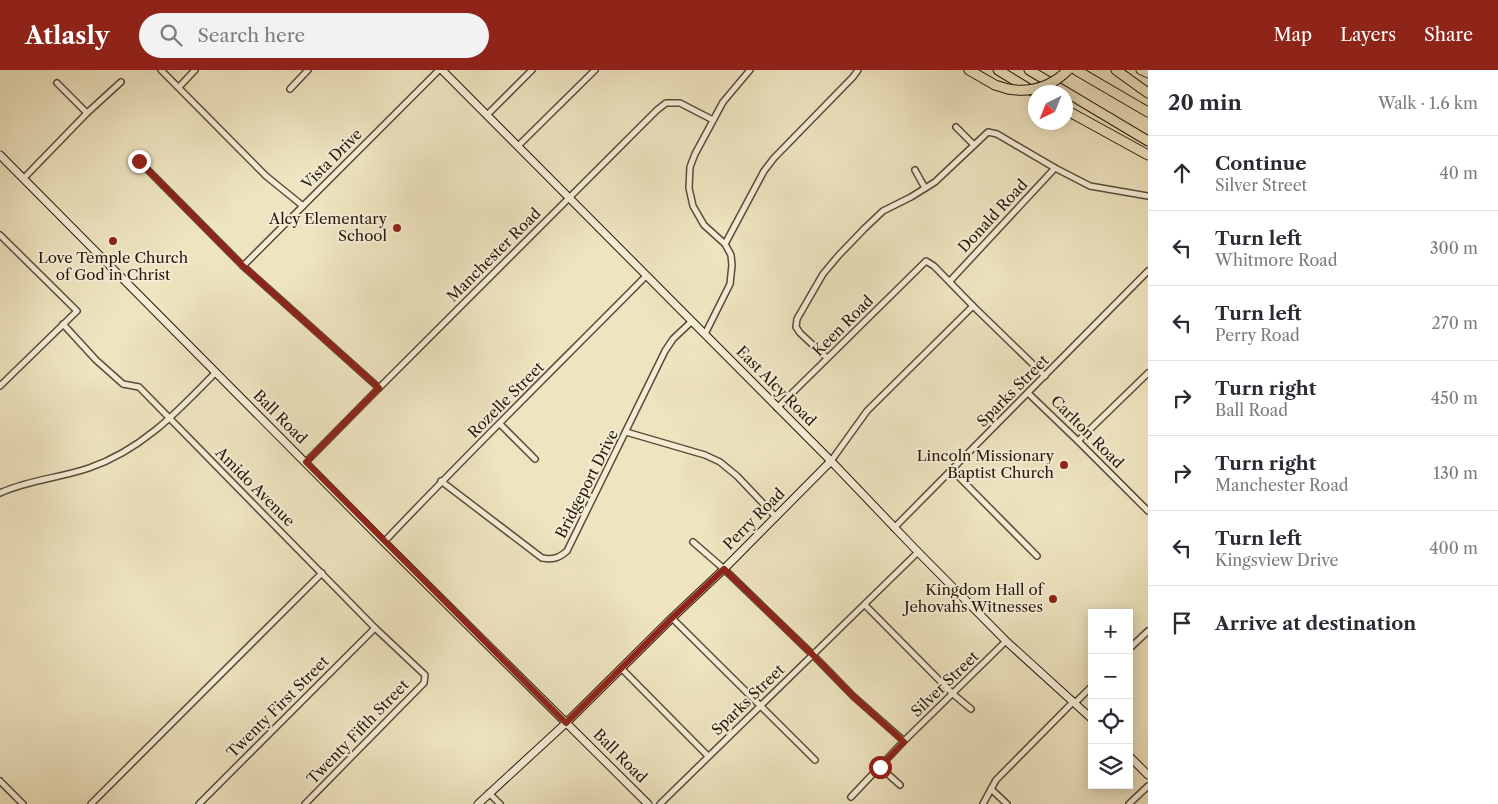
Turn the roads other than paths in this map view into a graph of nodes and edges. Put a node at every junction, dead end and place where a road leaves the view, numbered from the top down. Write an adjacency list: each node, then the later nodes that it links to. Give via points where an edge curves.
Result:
1 (161, 70): 19 (street)
2 (195, 70): 19 (street)
3 (308, 70): 21 (street)
4 (440, 70): 26 (street, East Alcy Road); 41 (street, Vista Drive)
5 (532, 70): 26 (street)
6 (595, 70): 31 (street)
7 (750, 70): 27 (street, via 723,102)
8 (858, 70): 43 (street, via 854,78 764,171)
9 (969, 70): 12 (highway, bridge, via 994,85 1020,91 1036,90 1052,83)
10 (998, 70): 20 (highway)
11 (1029, 70): 29 (highway)
12 (1068, 70)
13 (1076, 70): 23 (highway)
14 (1116, 70): 22 (highway)
15 (1140, 70): 16 (street)
16 (1148, 74)
17 (121, 82): 24 (street)
18 (57, 83): 24 (street)
19 (178, 87): 41 (street, via 266,176)
20 (1028, 87)
21 (290, 89)
22 (1148, 93)
23 (1148, 112)
24 (88, 113): 37 (street)
25 (1073, 114): 33 (highway)
26 (487, 115): 31 (street, East Alcy Road)
27 (713, 120): 40 (street, Manchester Road, via 680,103 666,103); 43 (street, via 694,154 689,188 693,206 704,225)
28 (956, 126): 30 (street)
29 (1148, 140)
30 (974, 145): 35 (street, via 988,132 996,134); 38 (street)
31 (518, 146): 40 (street, East Alcy Road)
32 (0, 155): 37 (street, Ball Road)
33 (1148, 155)
34 (139, 161): 45 (street)
35 (1056, 168): 39 (street, via 1090,186); 48 (street, Donald Road)
36 (915, 170): 38 (street)
37 (24, 178): 54 (street, Ball Road)
38 (925, 188): 53 (street, via 883,211 865,228 824,274 797,319 796,327)
39 (1148, 196)
40 (570, 198): 47 (street, East Alcy Road); 58 (street, Manchester Road)
41 (303, 206): 45 (street, Vista Drive)
42 (0, 235): 51 (street, via 77,311)
43 (725, 244): 52 (street, via 731,255 730,284)
44 (926, 261): 48 (street, Carlton Road); 53 (street, Keen Road)
45 (243, 266): 58 (street)
46 (1148, 271): 56 (street, Sparks Street)
47 (646, 276): 50 (street, East Alcy Road); 62 (street, Rozelle Street)
48 (950, 282): 49 (street, Carlton Road)
49 (973, 306): 56 (street, Carlton Road); 67 (street, Perry Road, via 867,411)
50 (691, 322): 52 (street, East Alcy Road); 63 (street, Bridgeport Drive, via 673,339)
51 (63, 324): 57 (street); 61 (street, Amido Avenue, via 123,384 139,387)
52 (705, 334): 60 (street, East Alcy Road)
53 (827, 358): 60 (street, Keen Road)
54 (216, 372): 61 (street); 66 (street, Ball Road)
55 (1148, 374): 64 (street)
56 (1045, 376): 59 (street, Sparks Street)
57 (0, 386)
58 (379, 388): 66 (street, Manchester Road)
59 (1028, 393): 64 (street, Carlton Road); 68 (street, Sparks Street)
60 (777, 408): 67 (street, East Alcy Road)
61 (171, 418): 70 (street, via 138,444 100,464); 79 (street, Amido Avenue)
62 (500, 424): 65 (street); 69 (street, Rozelle Street)
63 (626, 432): 69 (street, Bridgeport Drive, via 567,551 561,557 542,558); 72 (street, via 720,462)
64 (1078, 441): 71 (street, Carlton Road)
65 (535, 459)
66 (306, 462): 74 (street, Ball Road)
67 (831, 462): 72 (street, Perry Road); 73 (street, East Alcy Road)
68 (952, 470): 73 (street, Sparks Street); 77 (street)
69 (441, 481): 74 (street, Rozelle Street)
70 (0, 493)
71 (1148, 512)
72 (776, 517): 78 (street, Perry Road)
73 (894, 528): 76 (street, East Alcy Road)
74 (384, 542): 95 (street, Ball Road)
75 (693, 542): 78 (street)
76 (918, 552): 80 (street, Sparks Street); 84 (street, East Alcy Road)
77 (1037, 556)
78 (724, 569): 81 (street, Perry Road); 86 (street)
79 (322, 573): 82 (street, Amido Avenue); 109 (street)
80 (865, 605): 86 (street, Sparks Street); 90 (street)
81 (672, 618): 87 (street, Perry Road); 92 (street)
82 (375, 628): 88 (street, Amido Avenue); 110 (street, Twenty First Street)
83 (1148, 631): 85 (street)
84 (1006, 641): 90 (street, Silver Street); 91 (street, East Alcy Road)
85 (1133, 645)
86 (813, 655): 92 (street, Sparks Street); 96 (street)
87 (621, 668): 95 (street, Perry Road); 97 (street)
88 (425, 675): 111 (street, Twenty Fifth Street, via 424,683)
89 (1088, 690): 91 (street)
90 (953, 694): 93 (street); 96 (street, Silver Street)
91 (1074, 702): 94 (street, East Alcy Road); 105 (street, via 996,780)
92 (760, 704): 97 (street, Sparks Street); 98 (street)
93 (971, 709)
94 (1088, 715)
95 (566, 723): 106 (street, Perry Road); 114 (street, Ball Road)
96 (904, 742): 100 (street, Silver Street)
97 (708, 756): 115 (street, Sparks Street)
98 (815, 760)
99 (1133, 760): 101 (street)
100 (880, 767): 103 (street); 107 (street, Silver Street)
101 (1148, 775)
102 (0, 781): 108 (street)
103 (900, 785)
104 (1148, 786): 118 (street)
105 (991, 789): 116 (street); 117 (street)
106 (489, 793): 112 (street, Perry Road); 113 (street)
107 (851, 797)
108 (23, 804)
109 (91, 804)
110 (199, 804)
111 (305, 804)
112 (478, 804)
113 (500, 804)
114 (648, 804)
115 (660, 804)
116 (983, 804)
117 (1007, 804)
118 (1129, 804)

